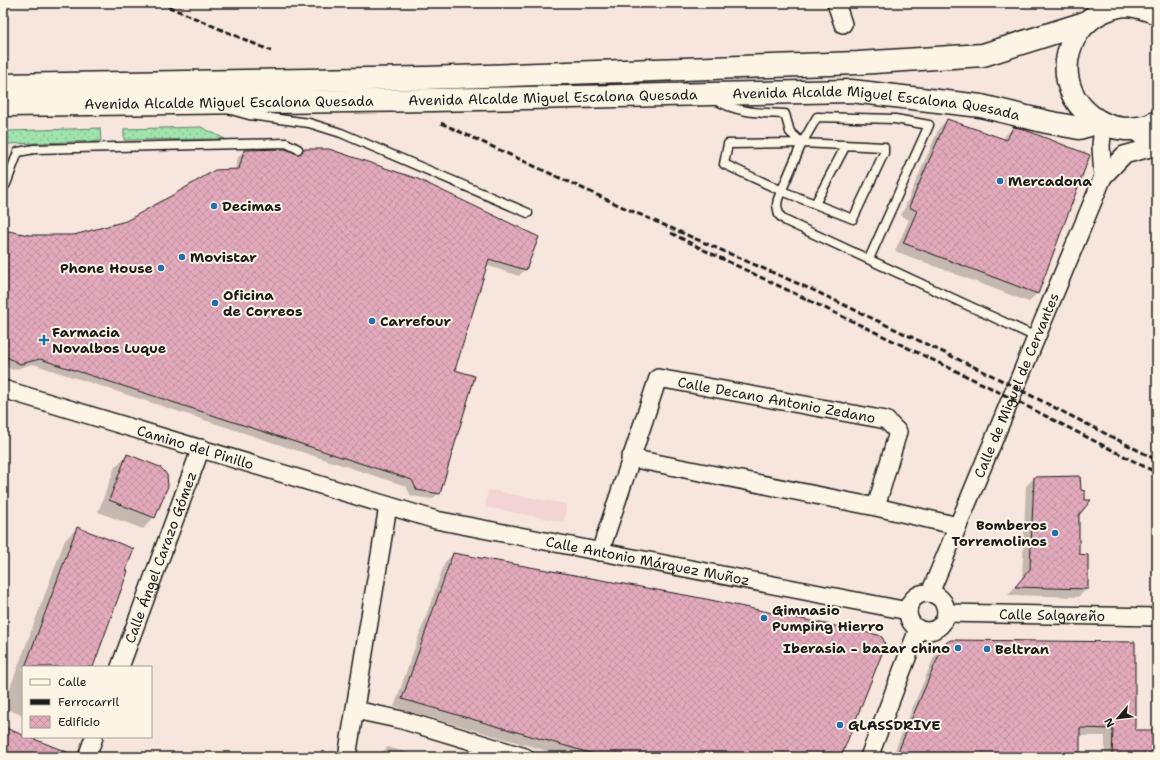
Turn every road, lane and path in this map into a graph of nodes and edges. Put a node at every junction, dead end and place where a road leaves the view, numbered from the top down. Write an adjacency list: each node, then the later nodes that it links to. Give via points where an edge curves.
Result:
1 (836, 3): 5 (street)
2 (1152, 3): 3 (street)
3 (1157, 12): 4 (main road, Avenida Alcalde Miguel Escalona Quesada, via 1126,5)
4 (1094, 14): 6 (main road, Avenida Alcalde Miguel Escalona Quesada, via 983,55 858,63 425,78); 11 (main road, via 1073,38 1067,57 1067,76 1073,95 1084,111)
5 (844, 24)
6 (3, 84)
7 (707, 94): 8 (main road, Avenida Alcalde Miguel Escalona Quesada); 11 (main road, Avenida Alcalde Miguel Escalona Quesada, via 851,91 981,106 1079,128); 13 (lane, via 722,104 739,110 785,114 790,132)
8 (202, 102): 9 (main road, Avenida Alcalde Miguel Escalona Quesada); 22 (lane, via 249,115 309,123 341,133)
9 (6, 107)
10 (1157, 122): 12 (main road)
11 (1101, 123): 12 (main road); 18 (street)
12 (1134, 129): 15 (main road); 17 (street)
13 (802, 143): 14 (lane); 20 (lane); 20 (lane, via 728,144 724,164); 23 (lane, via 817,117 895,118 929,125)
14 (846, 145): 21 (lane); 21 (lane, via 884,148 884,153 853,219)
15 (1157, 145): 17 (street)
16 (298, 149): 19 (lane, via 286,144 18,152)
17 (1124, 155): 18 (street)
18 (1103, 177): 24 (street, Calle de Miguel de Cervantes)
19 (3, 188)
20 (782, 191): 21 (lane); 23 (lane, via 777,205 779,214 786,220)
21 (815, 204)
22 (528, 213)
23 (869, 259): 24 (lane)
24 (1036, 338): 30 (street, Calle de Miguel de Cervantes)
25 (3, 389): 26 (street, Camino del Pinillo)
26 (201, 448): 28 (street, Camino del Pinillo); 37 (street, Calle Ángel Carazo Gómez)
27 (630, 458): 29 (street); 29 (street, Calle Decano Antonio Zedano, via 658,378 886,420 898,432); 31 (street, Calle Decano Antonio Zedano)
28 (388, 506): 31 (street, Calle Antonio Márquez Muñoz, via 436,520); 38 (street)
29 (876, 507): 30 (street)
30 (958, 526): 32 (street, Calle de Miguel de Cervantes)
31 (600, 552): 33 (street, Calle Antonio Márquez Muñoz)
32 (930, 593): 33 (street, via 924,593 913,600); 34 (street, via 944,602)
33 (908, 611): 36 (street, via 911,622)
34 (946, 613): 35 (street, Calle Salgareño); 36 (street, via 942,625 936,629)
35 (1157, 617)
36 (918, 629): 43 (street)
37 (120, 666)
38 (355, 710): 41 (street); 42 (street, via 402,720)
39 (94, 738): 40 (street)
40 (87, 757)
41 (347, 757)
42 (524, 757)
43 (869, 757)

